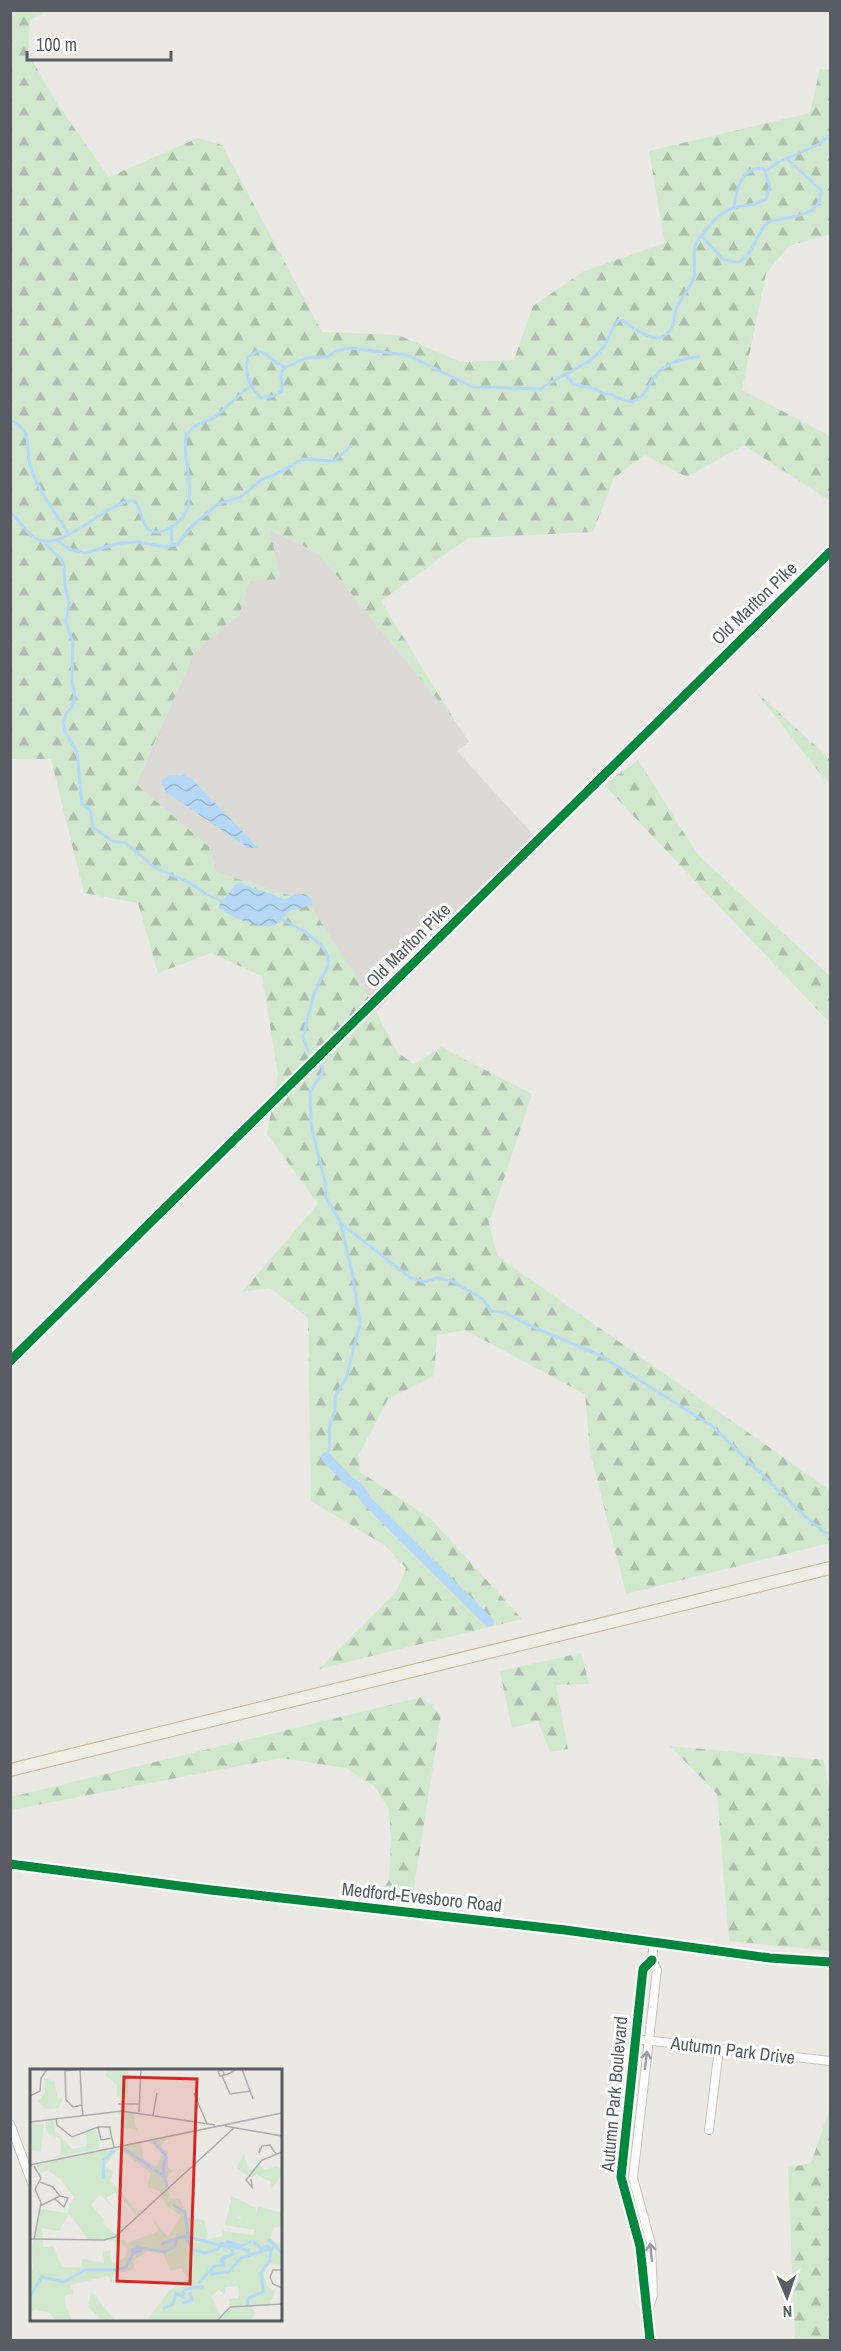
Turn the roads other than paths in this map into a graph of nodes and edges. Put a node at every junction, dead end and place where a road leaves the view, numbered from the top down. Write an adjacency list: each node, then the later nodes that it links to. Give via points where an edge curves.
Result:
1 (831, 552): 2 (street, Old Marlton Pike)
2 (10, 1361)
3 (831, 1568): 4 (highway)
4 (10, 1770)
5 (10, 1864): 6 (street, Medford-Evesboro Road)
6 (654, 1942): 7 (street, Autumn Park Boulevard); 8 (street, Medford-Evesboro Road)
7 (652, 1960): 9 (street, Autumn Park Boulevard, via 643,1969); 10 (street, Autumn Park Boulevard, via 657,1970)
8 (831, 1962)
9 (635, 2039): 10 (street, Autumn Park Drive); 16 (street, Autumn Park Boulevard, via 621,2177 640,2246)
10 (648, 2040): 11 (street, Autumn Park Drive); 16 (street, Autumn Park Boulevard, one-way to 10, via 652,2295 651,2244 633,2178)
11 (718, 2049): 12 (street, Autumn Park Drive); 14 (street)
12 (831, 2061)
13 (10, 2124): 15 (street)
14 (709, 2130)
15 (30, 2178)
16 (648, 2310): 17 (street, Autumn Park Boulevard)
17 (650, 2340)

